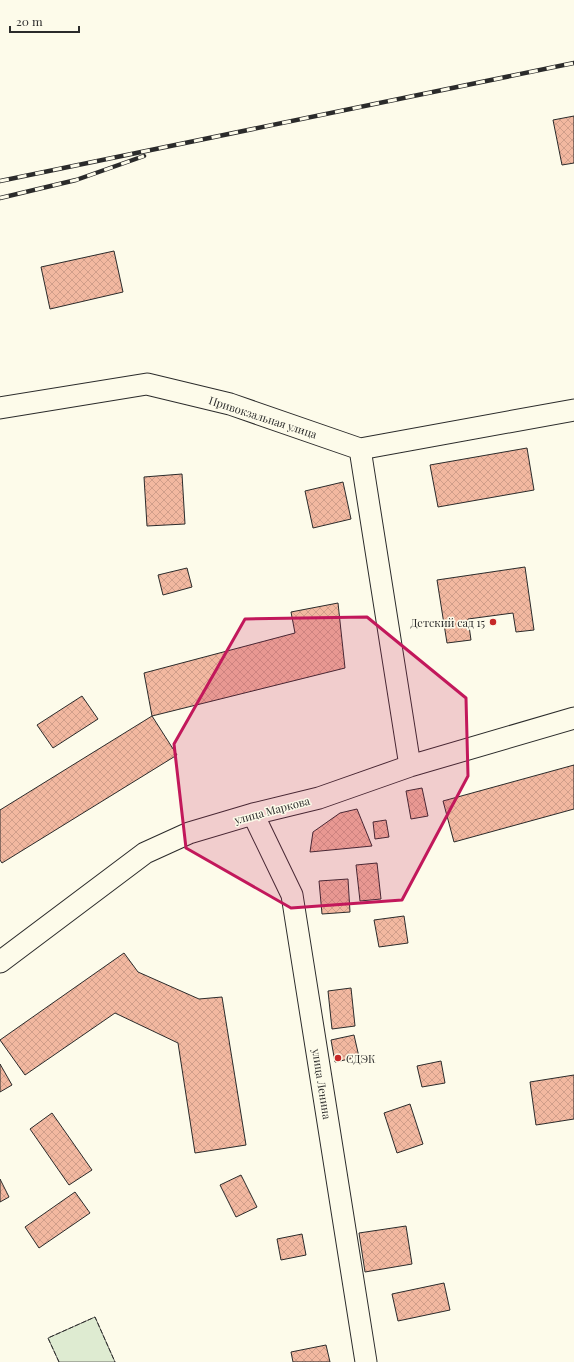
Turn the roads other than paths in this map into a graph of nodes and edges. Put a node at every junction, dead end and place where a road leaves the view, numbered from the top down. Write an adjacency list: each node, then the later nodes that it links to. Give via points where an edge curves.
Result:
1 (0, 408): 3 (street, Привокзальная улица, via 147,384 230,404)
2 (574, 410): 3 (street, Привокзальная улица)
3 (360, 449): 5 (street)
4 (574, 718): 5 (street, улица Маркова)
5 (410, 766): 6 (street, улица Маркова, via 319,798)
6 (253, 814): 7 (street, улица Маркова, via 189,833 145,853); 8 (street, улица Ленина, via 292,895)
7 (0, 962)
8 (366, 1362)

